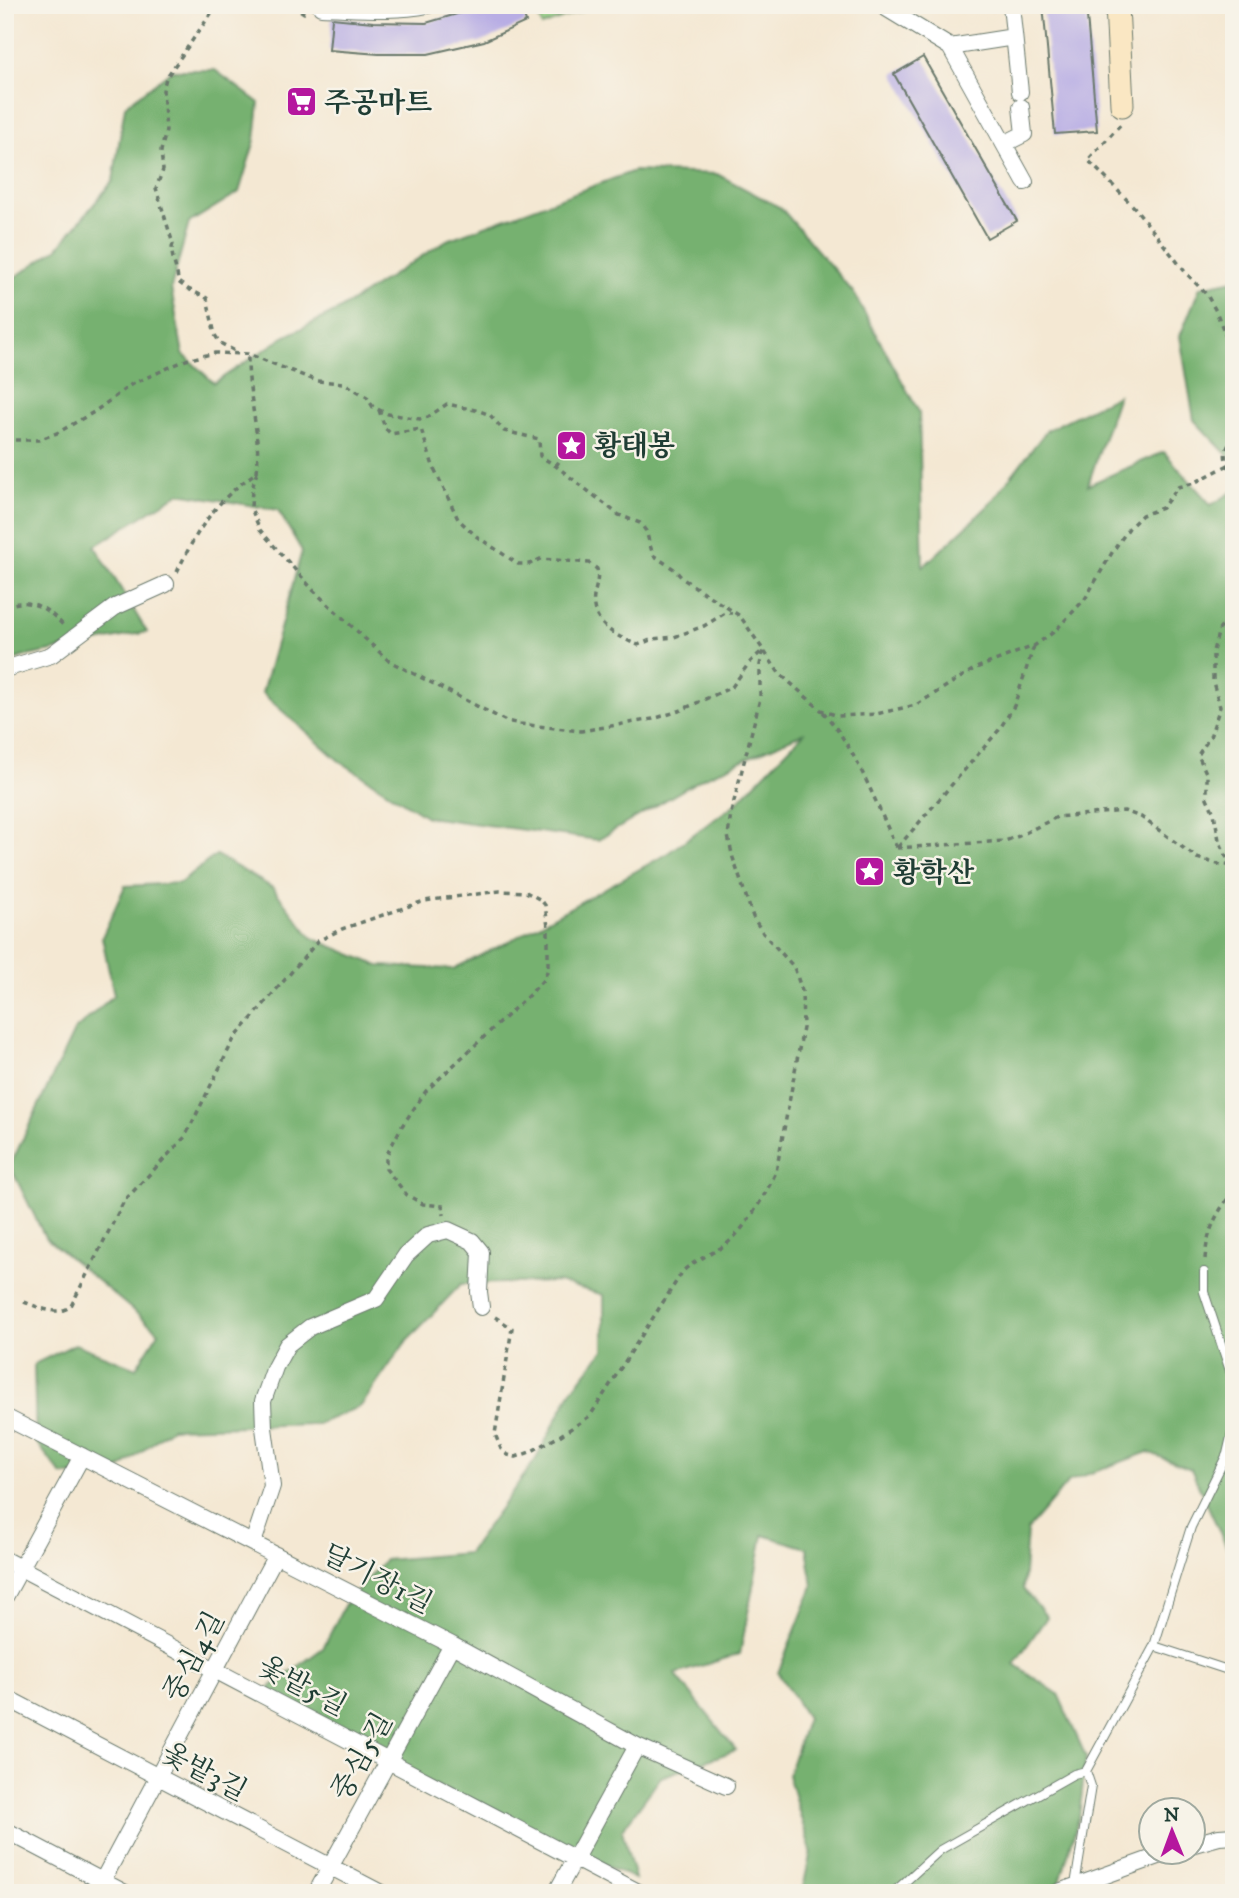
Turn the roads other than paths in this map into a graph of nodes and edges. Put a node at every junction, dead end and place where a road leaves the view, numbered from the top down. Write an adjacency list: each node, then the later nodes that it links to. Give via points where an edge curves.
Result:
1 (428, 5): 5 (street, via 363,10)
2 (881, 5): 7 (street)
3 (1011, 5): 6 (street)
4 (1117, 5): 8 (main road)
5 (321, 7)
6 (1014, 37): 7 (street); 9 (street, via 1024,135)
7 (950, 47): 9 (street)
8 (1122, 105)
9 (1004, 144): 10 (street)
10 (1026, 182)
11 (166, 584): 12 (street, via 115,607 51,654)
12 (5, 669)
13 (1204, 1272): 15 (lane, via 1204,1292)
14 (481, 1307): 19 (street, via 481,1252 472,1241 447,1230 428,1235 406,1255 376,1299 310,1327 287,1345 264,1401 272,1486)
15 (1234, 1383)
16 (5, 1417): 18 (street, 달기장1길)
17 (1234, 1424): 25 (lane, via 1227,1454 1191,1527)
18 (82, 1456): 19 (street, 달기장1길); 22 (street)
19 (253, 1543): 20 (street, 달기장1길)
20 (276, 1555): 24 (street, 달기장1길); 26 (street, 중심4길)
21 (5, 1560): 22 (street, 옻밭5길)
22 (21, 1568): 23 (street); 26 (street, 옻밭5길)
23 (5, 1597)
24 (452, 1645): 29 (street, 달기장1길); 30 (street, 중심5길)
25 (1154, 1646): 27 (lane); 31 (lane)
26 (215, 1669): 30 (street, 옻밭5길); 32 (street, 중심4길)
27 (1234, 1672)
28 (5, 1697): 32 (street, 옻밭3길)
29 (637, 1746): 33 (street, 달기장1길); 37 (street)
30 (389, 1760): 37 (street, 옻밭5길); 39 (street, 중심5길)
31 (1086, 1772): 40 (lane, via 1091,1786); 47 (lane, via 1074,1774 940,1850)
32 (158, 1776): 39 (street, 옻밭3길); 41 (street, 중심4길)
33 (726, 1786)
34 (5, 1830): 41 (street)
35 (1234, 1836): 36 (street)
36 (1208, 1840)
37 (576, 1858): 45 (street); 46 (street, 옻밭5길)
38 (1138, 1863): 40 (street)
39 (330, 1866): 43 (street, 중심5길); 44 (street, 옻밭3길)
40 (1075, 1886): 48 (street)
41 (99, 1887): 42 (street)
42 (125, 1893)
43 (316, 1893)
44 (381, 1893)
45 (556, 1893)
46 (640, 1893)
47 (893, 1893)
48 (1056, 1893)

